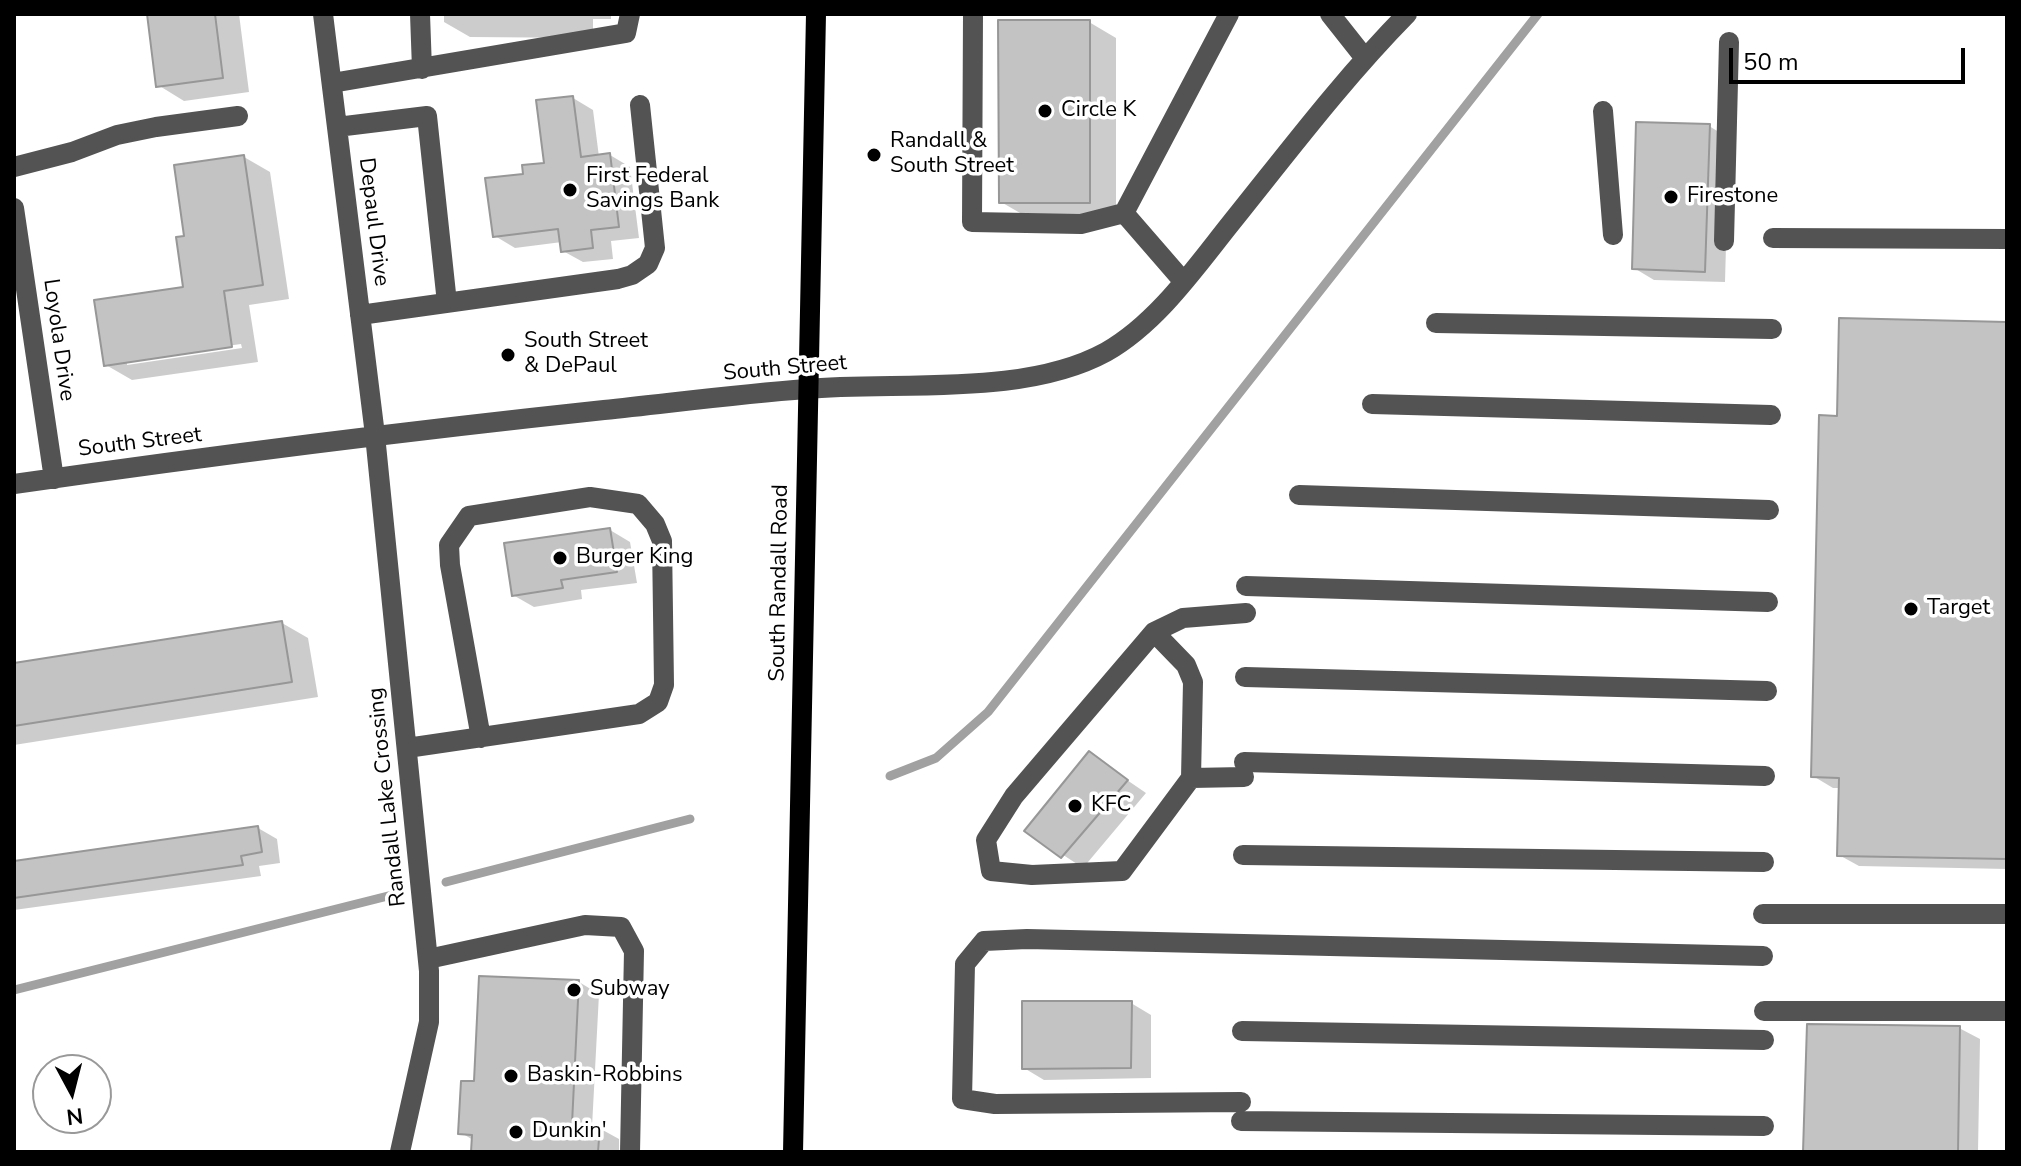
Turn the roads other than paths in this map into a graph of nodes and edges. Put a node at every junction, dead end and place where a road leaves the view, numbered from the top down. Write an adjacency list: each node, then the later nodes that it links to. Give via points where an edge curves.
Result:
1 (323, 14): 12 (street, Depaul Drive)
2 (420, 14): 11 (street)
3 (630, 14): 11 (street, via 626,33)
4 (816, 14): 29 (main road, South Randall Road)
5 (973, 14): 19 (street, via 972,222 1081,224)
6 (1229, 14): 19 (street)
7 (1330, 14): 10 (street)
8 (1407, 14): 10 (street, South Street)
9 (1729, 42): 23 (street)
10 (1364, 57): 24 (street, South Street)
11 (422, 69): 12 (street)
12 (332, 83): 16 (street, Depaul Drive)
13 (640, 105): 25 (street, via 655,248 648,264 618,279)
14 (1603, 111): 20 (street)
15 (238, 116): 17 (street, via 117,135)
16 (337, 127): 25 (street, via 427,116); 26 (street, Depaul Drive)
17 (14, 167)
18 (14, 208): 33 (street, Loyola Drive)
19 (1124, 213): 24 (street)
20 (1613, 235)
21 (1773, 238): 22 (street)
22 (2007, 239)
23 (1724, 241)
24 (1183, 281): 29 (street, South Street, via 1132,335 1077,366 1007,381)
25 (447, 303): 26 (street)
26 (360, 315): 32 (street, Depaul Drive)
27 (1436, 323): 28 (street)
28 (1772, 329)
29 (808, 389): 32 (street, South Street); 60 (main road, South Randall Road)
30 (1372, 404): 31 (street)
31 (1771, 415)
32 (375, 435): 33 (street, South Street); 44 (street, Randall Lake Crossing)
33 (54, 479): 34 (street, South Street)
34 (14, 484)
35 (1299, 495): 36 (street)
36 (1769, 510)
37 (1246, 586): 38 (street)
38 (1768, 602)
39 (1246, 613): 40 (street, via 1183,618)
40 (1154, 632): 46 (street, via 1186,665 1193,682); 46 (street, via 1014,796 986,840 991,871 1122,871)
41 (1245, 677): 42 (street)
42 (1767, 691)
43 (481, 738): 43 (street, via 639,714 658,702 664,685 662,541 638,504 590,497 469,516 449,545); 44 (street)
44 (407, 748): 52 (street, Randall Lake Crossing)
45 (1765, 776): 46 (street, via 1244,769)
46 (1191, 778)
47 (1243, 855): 48 (street)
48 (1764, 862)
49 (1763, 914): 50 (street)
50 (2007, 914)
51 (1763, 956): 57 (street, via 984,941 965,964 962,1099)
52 (428, 959): 58 (street, Randall Lake Crossing, via 429,1022); 59 (street, via 585,925 621,927 634,951)
53 (1764, 1011): 54 (street)
54 (2007, 1011)
55 (1242, 1031): 56 (street)
56 (1764, 1040)
57 (1764, 1126)
58 (400, 1152)
59 (630, 1152)
60 (793, 1152)

